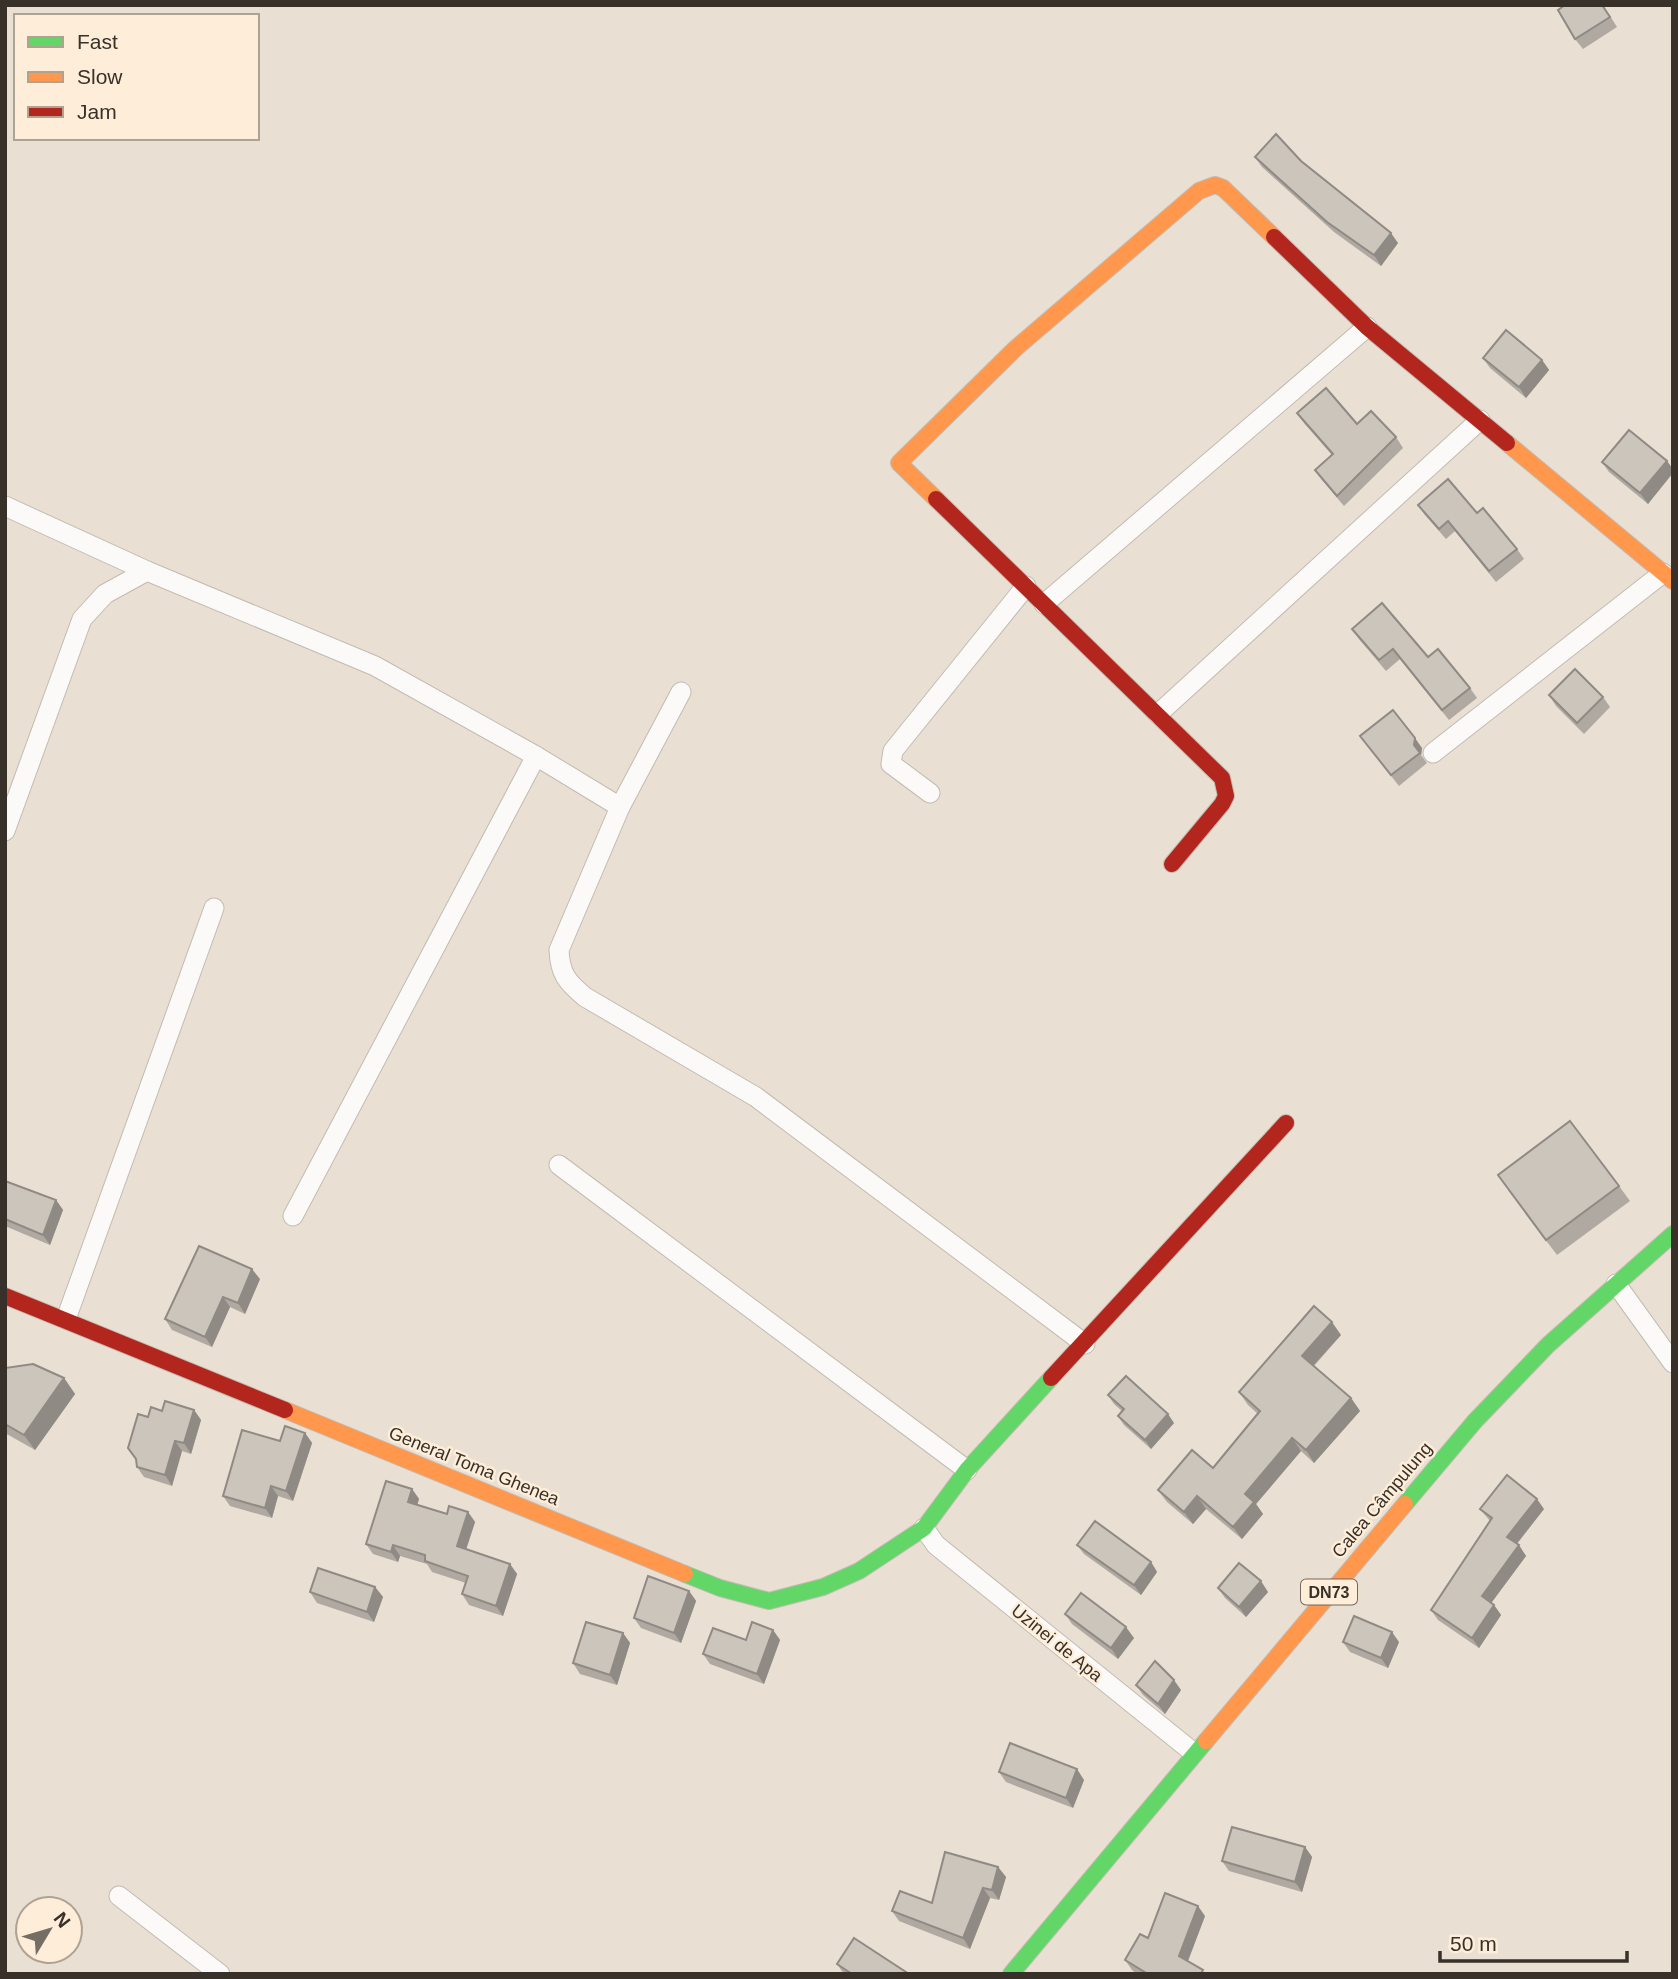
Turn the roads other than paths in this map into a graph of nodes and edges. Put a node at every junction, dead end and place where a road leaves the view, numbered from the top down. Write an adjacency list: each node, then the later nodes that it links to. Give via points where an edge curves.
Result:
1 (1367, 327): 2 (main road); 6 (main road, via 1223,188 1215,185 1199,191 1016,348 899,463); 7 (street)
2 (1480, 420): 5 (main road); 9 (street)
3 (5, 506): 4 (street)
4 (147, 571): 11 (street, via 375,666); 14 (street, via 105,594 82,619)
5 (1668, 577): 10 (street)
6 (1026, 586): 7 (main road); 12 (street, via 893,751 891,764)
7 (1044, 604): 9 (main road)
8 (681, 692): 13 (street)
9 (1158, 714): 15 (main road, via 1226,787 1222,804)
10 (1433, 753)
11 (536, 757): 13 (street); 19 (street)
12 (930, 793)
13 (620, 807): 24 (street, via 559,950 565,980 756,1097)
14 (5, 831)
15 (1172, 864)
16 (214, 908): 23 (street)
17 (1286, 1123): 24 (main road, General Toma Ghenea)
18 (559, 1165): 26 (street)
19 (293, 1216)
20 (1673, 1234): 21 (main road, Calea Câmpulung / DN73)
21 (1616, 1284): 25 (street); 28 (main road, Calea Câmpulung / DN73, via 1548,1345 1475,1421)
22 (5, 1296): 23 (main road, General Toma Ghenea)
23 (66, 1319): 27 (main road, General Toma Ghenea, via 707,1583 769,1601 823,1587 859,1571)
24 (1086, 1344): 26 (main road, General Toma Ghenea)
25 (1673, 1363)
26 (967, 1470): 27 (main road, General Toma Ghenea)
27 (924, 1528): 28 (street, Uzinei de Apa, via 936,1545)
28 (1194, 1753): 31 (main road, Calea Câmpulung / DN73)
29 (119, 1896): 30 (street)
30 (220, 1974)
31 (1011, 1974)

